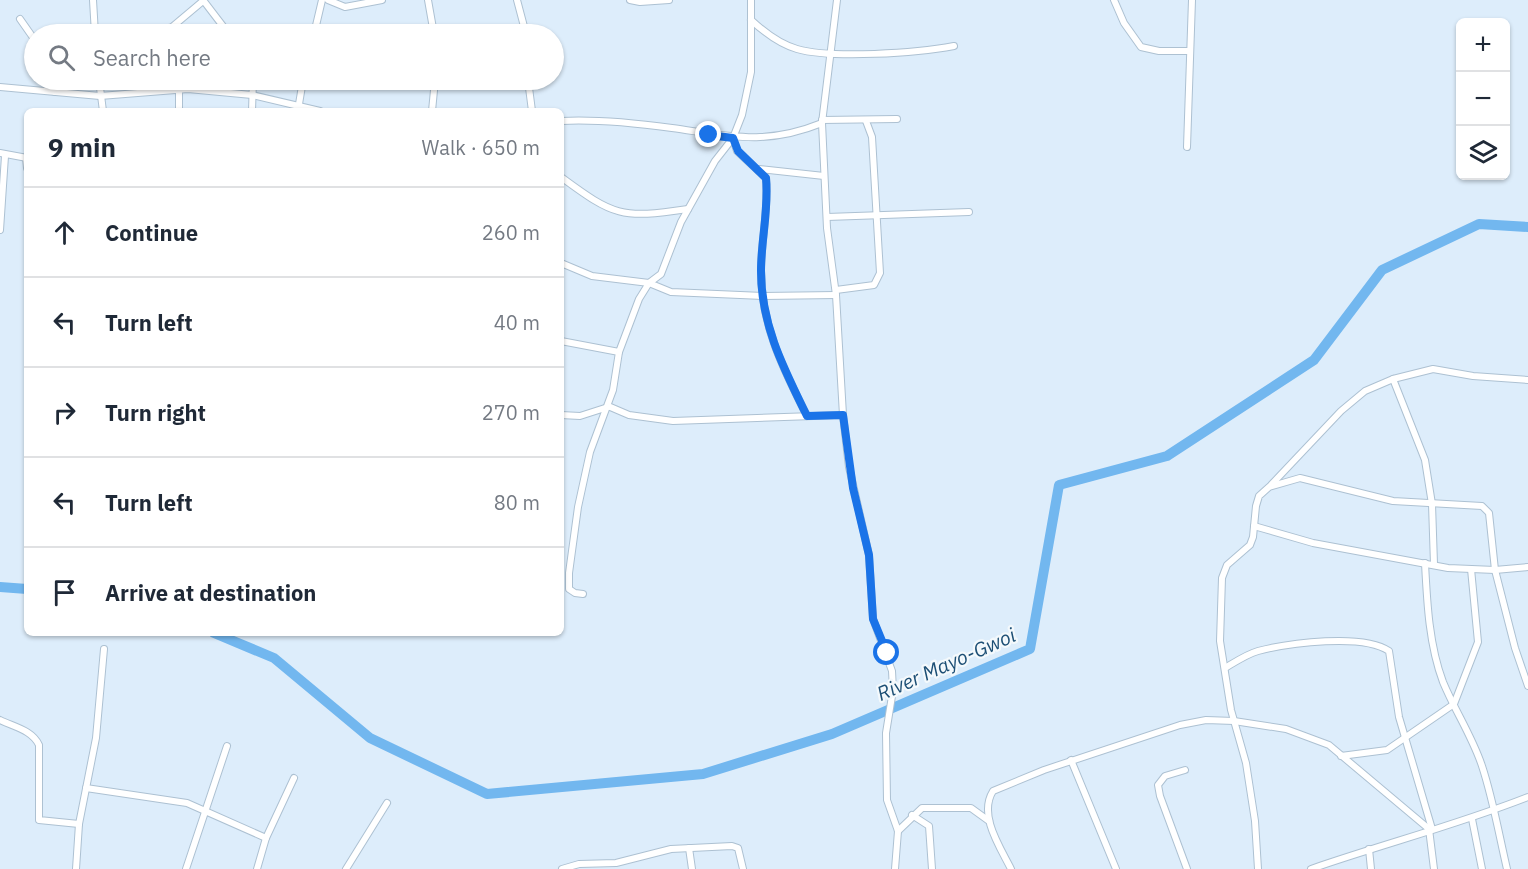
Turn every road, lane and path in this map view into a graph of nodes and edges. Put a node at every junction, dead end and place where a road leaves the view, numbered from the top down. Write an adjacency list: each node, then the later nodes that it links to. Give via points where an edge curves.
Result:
1 (93, 0): 16 (street)
2 (322, 0): 19 (street)
3 (328, 0): 4 (street, via 345,8)
4 (382, 0)
5 (428, 0): 20 (street)
6 (517, 0): 21 (street)
7 (630, 0): 8 (street)
8 (669, 0)
9 (751, 0): 15 (street)
10 (837, 0): 25 (street)
11 (1114, 0): 24 (street, via 1141,47)
12 (1192, 0): 24 (street)
13 (203, 1): 17 (street); 18 (street)
14 (20, 19): 22 (street)
15 (751, 20): 25 (street, via 764,32 796,49); 48 (street, via 748,95)
16 (95, 24)
17 (176, 24)
18 (221, 24)
19 (316, 24)
20 (432, 24)
21 (523, 24)
22 (24, 25)
23 (954, 46): 25 (street)
24 (1191, 51): 49 (street)
25 (830, 53): 47 (street)
26 (0, 87): 27 (street)
27 (24, 89)
28 (33, 90): 35 (street)
29 (100, 90): 37 (street)
30 (179, 90): 36 (street); 37 (street); 39 (street)
31 (252, 90): 36 (street)
32 (302, 90): 41 (street)
33 (434, 90): 42 (street)
34 (529, 90): 43 (street)
35 (55, 92): 37 (street)
36 (252, 95): 40 (street); 41 (street)
37 (100, 96): 38 (street)
38 (102, 108)
39 (179, 108)
40 (252, 108)
41 (300, 108)
42 (432, 108)
43 (532, 108)
44 (897, 119): 46 (street)
45 (564, 121): 48 (street, via 618,122)
46 (866, 121): 47 (street); 58 (street, via 872,137)
47 (822, 122): 48 (street, via 785,135); 53 (street)
48 (733, 138): 52 (street, via 738,151); 56 (street)
49 (1187, 147)
50 (2, 154): 51 (street); 55 (street)
51 (24, 158)
52 (758, 169): 53 (street); 64 (street, via 766,178 767,188)
53 (824, 176): 59 (street)
54 (564, 179): 56 (street, via 598,205 617,212 641,215)
55 (1, 196): 60 (street)
56 (688, 209): 62 (street, via 661,274)
57 (969, 212): 58 (street)
58 (876, 216): 59 (street); 63 (street, via 878,281 867,287)
59 (826, 218): 63 (street)
60 (0, 230)
61 (564, 265): 62 (street, via 600,277)
62 (649, 283): 64 (street, via 671,292); 66 (street)
63 (836, 292): 64 (street); 71 (street)
64 (763, 296): 72 (street, via 776,352)
65 (564, 342): 66 (street)
66 (619, 352): 69 (street)
67 (1393, 379): 68 (street, via 1433,369); 73 (street, via 1365,391 1341,411); 74 (street, via 1425,460)
68 (1528, 380)
69 (608, 406): 70 (street, via 580,416); 72 (street, via 629,415 673,421); 81 (street, via 590,452 568,573 569,589)
70 (564, 415)
71 (843, 415): 72 (street); 104 (street, via 853,488 869,555 873,619 892,671 886,733 887,800)
72 (807, 416)
73 (1269, 487): 74 (street, via 1300,478 1392,501); 75 (street, via 1259,496)
74 (1432, 504): 77 (street); 80 (street, via 1486,509)
75 (1254, 526): 76 (street, via 1313,543); 83 (street, via 1250,545 1227,565 1222,578 1220,641)
76 (1425, 563): 77 (street); 85 (street, via 1429,621 1443,680)
77 (1434, 564): 79 (street)
78 (1528, 567): 80 (street)
79 (1471, 569): 80 (street); 85 (street, via 1478,642)
80 (1495, 570): 84 (street)
81 (583, 594)
82 (104, 649): 94 (street, via 96,738)
83 (1225, 668): 87 (street); 88 (street, via 1257,651 1306,644 1352,642 1384,648 1392,660)
84 (1528, 686)
85 (1454, 704): 88 (street); 98 (street, via 1482,764)
86 (0, 720): 102 (street, via 28,732 39,745 39,819)
87 (1234, 721): 90 (street, via 1307,735 1329,745); 91 (street, via 1180,724); 120 (street, via 1246,763)
88 (1405, 738): 90 (street, via 1374,754); 103 (street)
89 (227, 746): 97 (street)
90 (1341, 756): 103 (street)
91 (1071, 760): 101 (street, via 993,791); 118 (street)
92 (1185, 770): 119 (street, via 1165,776 1158,785)
93 (294, 778): 105 (street)
94 (86, 788): 97 (street, via 162,798); 102 (street)
95 (1528, 796): 98 (street)
96 (387, 803): 111 (street)
97 (206, 809): 105 (street); 109 (street)
98 (1493, 810): 100 (street); 125 (street)
99 (912, 815): 101 (street, via 922,808 962,807 971,808); 104 (street); 116 (street, via 929,826)
100 (1472, 819): 103 (street); 124 (street)
101 (989, 821): 117 (street)
102 (79, 824): 108 (street)
103 (1430, 829): 107 (street); 123 (street)
104 (898, 831): 115 (street)
105 (266, 838): 110 (street)
106 (689, 848): 112 (street); 113 (street); 114 (street, via 738,848)
107 (1369, 849): 121 (street); 122 (street)
108 (76, 869)
109 (186, 869)
110 (257, 869)
111 (346, 869)
112 (562, 869)
113 (692, 869)
114 (743, 869)
115 (896, 869)
116 (932, 869)
117 (1011, 869)
118 (1116, 869)
119 (1187, 869)
120 (1258, 869)
121 (1311, 869)
122 (1371, 869)
123 (1434, 869)
124 (1482, 869)
125 (1507, 869)

